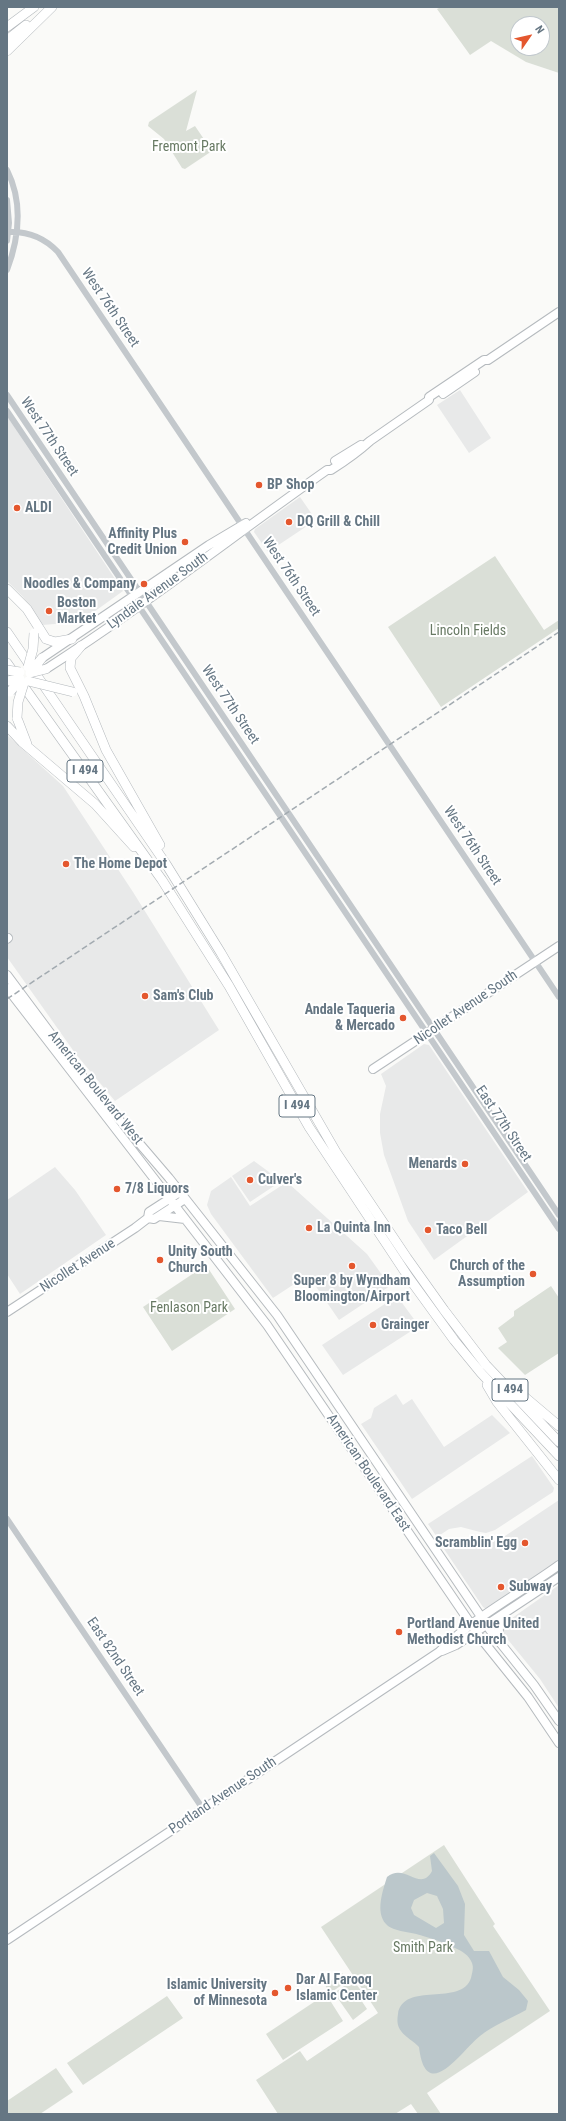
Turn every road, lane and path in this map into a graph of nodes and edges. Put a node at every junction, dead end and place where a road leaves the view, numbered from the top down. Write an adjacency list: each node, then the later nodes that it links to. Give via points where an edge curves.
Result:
1 (34, 7): 4 (highway)
2 (49, 7): 5 (highway)
3 (52, 7): 6 (highway)
4 (7, 27)
5 (7, 40)
6 (7, 51)
7 (7, 170): 10 (street, via 16,196)
8 (7, 200): 9 (street)
9 (8, 232): 10 (street, West 76th Street); 11 (street)
10 (18, 232): 12 (street); 16 (street, West 76th Street, via 39,237 58,252)
11 (7, 241)
12 (7, 270)
13 (559, 312): 16 (main road, Lyndale Avenue South, via 456,379 367,444 363,443 328,466 327,470 269,511 265,510)
14 (7, 395): 18 (street, West 77th Street)
15 (7, 411): 18 (street, West 77th Street)
16 (243, 528): 18 (main road, Lyndale Avenue South, via 208,545); 20 (main road, Lyndale Avenue South); 38 (street, West 76th Street)
17 (7, 589): 19 (highway)
18 (137, 595): 20 (street, West 77th Street); 21 (street, West 77th Street); 23 (main road, Lyndale Avenue South)
19 (16, 599): 23 (highway, via 27,609 46,639 55,642); 29 (highway, bridge, via 28,617 34,633 33,649)
20 (146, 602): 21 (main road, Lyndale Avenue South); 43 (street, West 77th Street)
21 (139, 607): 24 (main road, Lyndale Avenue South); 43 (street, West 77th Street)
22 (7, 632): 35 (highway, I 494)
23 (72, 639): 25 (main road, Lyndale Avenue South)
24 (81, 646): 28 (main road, Lyndale Avenue South); 32 (highway, via 71,658 70,668)
25 (45, 656): 29 (highway, bridge)
26 (7, 663): 36 (highway, I 494)
27 (7, 670): 29 (highway, bridge)
28 (46, 670): 29 (highway, bridge)
29 (25, 676): 30 (highway, bridge); 31 (highway, bridge); 32 (highway, bridge, via 74,692); 34 (highway, bridge, via 18,702 18,718)
30 (7, 681)
31 (9, 693)
32 (90, 710): 35 (highway, via 106,750 159,842)
33 (7, 726): 34 (highway)
34 (30, 748): 36 (highway, via 95,804)
35 (166, 864): 60 (highway, I 494, via 221,953 336,1152 422,1280)
36 (162, 880): 59 (highway, I 494, via 229,986 309,1127 342,1179 424,1299)
37 (559, 946): 38 (main road, Nicollet Avenue South)
38 (535, 961): 42 (street, West 76th Street); 43 (main road, Nicollet Avenue South)
39 (7, 969): 41 (main road)
40 (7, 975): 41 (main road, American Boulevard West)
41 (10, 986): 46 (main road, American Boulevard West); 48 (main road, American Boulevard West)
42 (559, 997)
43 (431, 1031): 44 (main road, Nicollet Avenue South); 45 (street, East 77th Street); 47 (street, East 77th Street)
44 (373, 1070)
45 (468, 1093): 47 (street, via 475,1094); 55 (street, East 77th Street)
46 (130, 1132): 48 (main road); 49 (main road, American Boulevard West)
47 (503, 1132): 51 (street, East 77th Street)
48 (122, 1138): 50 (main road, American Boulevard West)
49 (183, 1195): 50 (main road); 56 (main road, American Boulevard East)
50 (172, 1203): 52 (main road, Nicollet Avenue); 53 (main road, Nicollet Avenue, via 149,1212); 54 (main road, American Boulevard East)
51 (559, 1215)
52 (158, 1216): 53 (main road, Nicollet Avenue); 54 (main road)
53 (148, 1218): 58 (main road, Nicollet Avenue)
54 (185, 1219): 57 (main road, American Boulevard East)
55 (559, 1229)
56 (240, 1267): 57 (main road); 65 (main road, American Boulevard East, via 277,1315)
57 (230, 1276): 66 (main road, American Boulevard East, via 267,1325)
58 (7, 1312)
59 (470, 1359): 63 (highway, I 494); 64 (highway, via 497,1402)
60 (486, 1364): 61 (highway); 62 (highway, I 494)
61 (559, 1426)
62 (559, 1442)
63 (559, 1456)
64 (559, 1480)
65 (407, 1509): 66 (main road); 68 (main road, American Boulevard East)
66 (396, 1516): 69 (main road, American Boulevard East)
67 (7, 1519): 85 (street, East 82nd Street)
68 (416, 1523): 69 (main road); 73 (main road, American Boulevard East)
69 (406, 1530): 74 (main road, American Boulevard East)
70 (559, 1565): 73 (main road, Portland Avenue South)
71 (559, 1577): 72 (main road, Portland Avenue South)
72 (509, 1610): 75 (main road, Portland Avenue South); 78 (main road, via 499,1626)
73 (481, 1618): 74 (main road, Portland Avenue South); 75 (main road, American Boulevard East)
74 (471, 1624): 76 (main road, American Boulevard East); 79 (main road, Portland Avenue South)
75 (486, 1625): 76 (main road, Portland Avenue South); 78 (main road, American Boulevard East)
76 (476, 1632): 77 (main road, Portland Avenue South); 80 (main road, American Boulevard East)
77 (456, 1645): 79 (main road, Portland Avenue South); 80 (main road, via 466,1641 475,1642 484,1645)
78 (503, 1648): 81 (main road, American Boulevard East)
79 (439, 1652): 85 (main road, Portland Avenue South)
80 (491, 1652): 82 (main road, American Boulevard East)
81 (551, 1709): 82 (main road); 83 (main road, American Boulevard East)
82 (541, 1716): 84 (main road, American Boulevard East)
83 (559, 1721)
84 (559, 1743)
85 (203, 1810): 86 (main road, Portland Avenue South)
86 (7, 1940)

